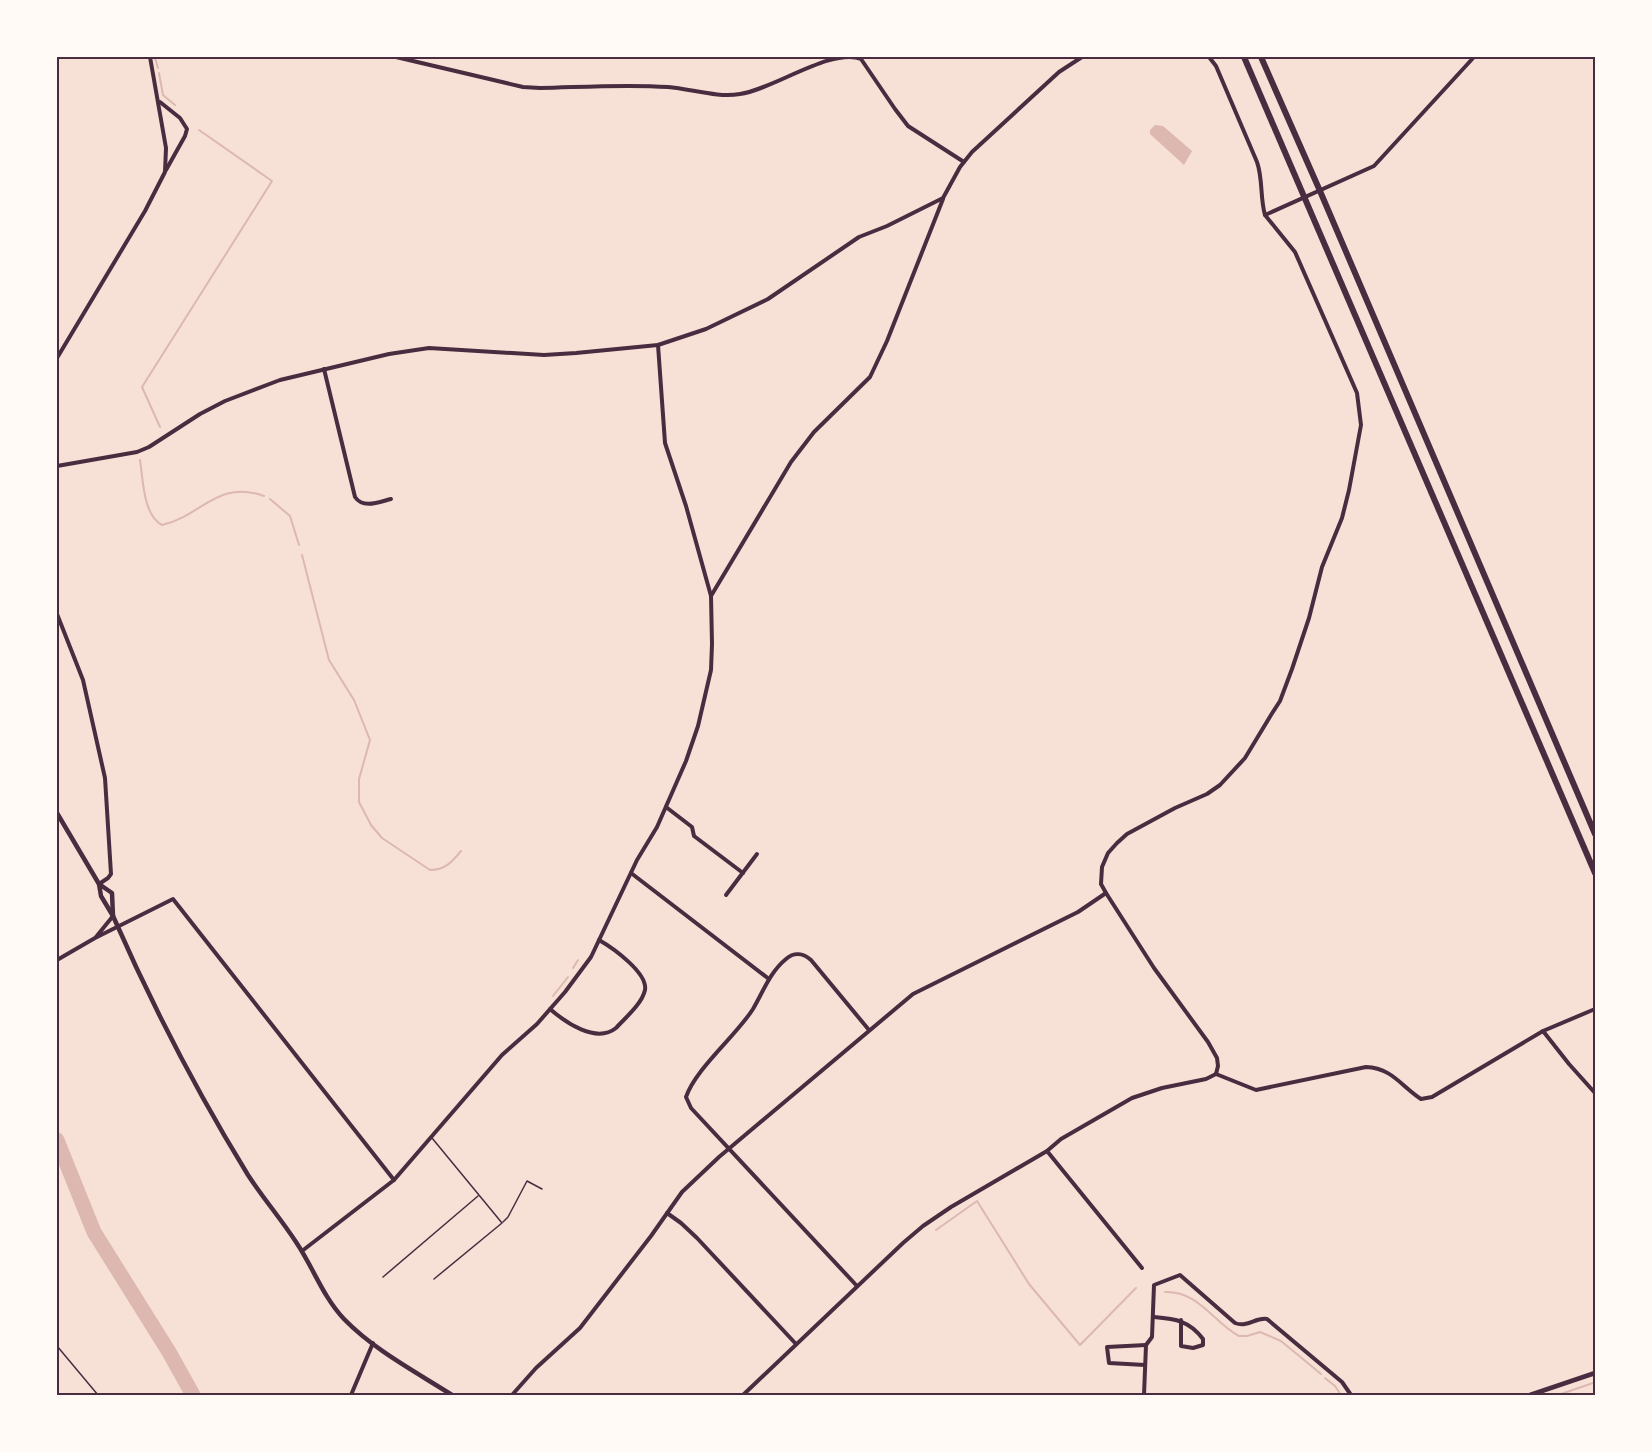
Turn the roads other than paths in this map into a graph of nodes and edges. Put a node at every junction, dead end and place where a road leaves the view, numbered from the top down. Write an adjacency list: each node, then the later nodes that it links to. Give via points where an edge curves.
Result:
1 (150, 57): 8 (street)
2 (396, 57): 9 (street, via 523,87 649,86 740,94 819,64 856,57 908,126)
3 (1082, 57): 9 (street, via 1059,72)
4 (1209, 57): 14 (street, via 1257,162)
5 (1244, 57): 13 (highway)
6 (1261, 57): 11 (highway)
7 (1474, 57): 11 (street, via 1374,166)
8 (160, 102): 10 (street, via 167,155); 10 (street, via 187,129)
9 (964, 162): 12 (street)
10 (164, 174): 16 (street)
11 (1320, 191): 13 (street); 24 (highway)
12 (943, 198): 15 (street, via 859,237 768,299 730,319); 20 (street, via 870,378 814,432 790,462)
13 (1304, 198): 14 (street); 28 (highway)
14 (1265, 215): 30 (street, via 1295,252 1357,393 1361,425 1349,490 1296,658 1272,715 1245,758 1220,785 1127,834 1107,853 1101,884)
15 (658, 345): 17 (street, via 544,355 429,348); 20 (street, via 665,443)
16 (57, 358)
17 (324, 369): 18 (street, via 280,380 225,401 137,452); 19 (street, via 356,496 361,503 368,504)
18 (57, 466)
19 (391, 499)
20 (711, 596): 22 (street, via 711,670 686,761)
21 (57, 614): 29 (street, via 83,680 105,778 111,874)
22 (666, 807): 26 (street); 27 (street, via 692,827 694,836)
23 (57, 813): 29 (street)
24 (1595, 834)
25 (757, 854): 27 (street)
26 (631, 873): 35 (street); 37 (street)
27 (743, 873): 31 (street)
28 (1595, 873)
29 (99, 884): 32 (street, via 101,897); 32 (street, via 112,893)
30 (1106, 893): 40 (street, via 1078,912 913,994); 42 (street, via 1208,1042 1217,1058)
31 (726, 895)
32 (113, 916): 33 (street); 34 (street)
33 (118, 927): 34 (street); 47 (street, via 173,899); 52 (street, via 202,1096 249,1176)
34 (95, 938): 36 (street)
35 (599, 940): 38 (street, via 591,957); 38 (street, via 639,972 645,989 642,996 616,1028 605,1032 579,1030)
36 (57, 960)
37 (769, 979): 40 (street, via 786,959 805,956); 45 (street, via 752,1011 686,1096 691,1108)
38 (550, 1009): 44 (street, via 491,1066)
39 (1595, 1009): 41 (street)
40 (869, 1030): 45 (street)
41 (1544, 1031): 42 (street, via 1432,1097 1421,1099 1392,1075 1374,1067 1256,1090); 43 (street)
42 (1216, 1074): 46 (street, via 1131,1098)
43 (1595, 1093)
44 (432, 1138): 47 (street); 49 (lane)
45 (729, 1149): 50 (street, via 682,1192); 56 (street)
46 (1047, 1151): 53 (street); 56 (street, via 923,1226)
47 (394, 1180): 52 (street)
48 (542, 1189): 51 (lane, via 527,1181)
49 (479, 1195): 51 (lane); 54 (lane)
50 (667, 1213): 60 (street, via 697,1238); 66 (street, via 580,1328)
51 (502, 1223): 55 (lane)
52 (302, 1251): 59 (street, via 337,1310)
53 (1142, 1268)
54 (382, 1276)
55 (434, 1279)
56 (857, 1286): 60 (street)
57 (1153, 1317): 58 (street); 61 (street, via 1152,1337); 69 (street, via 1154,1285 1180,1275 1234,1323 1241,1326 1259,1318 1267,1319 1342,1382)
58 (1181, 1320): 58 (street, via 1200,1335 1203,1345 1181,1346)
59 (373, 1343): 64 (street); 65 (street)
60 (796, 1344): 67 (street)
61 (1146, 1346): 62 (street); 62 (street, via 1107,1347 1109,1364)
62 (1145, 1365): 68 (street)
63 (1595, 1373): 70 (street)
64 (351, 1395)
65 (452, 1395)
66 (512, 1395)
67 (743, 1395)
68 (1144, 1395)
69 (1351, 1395)
70 (1530, 1395)

